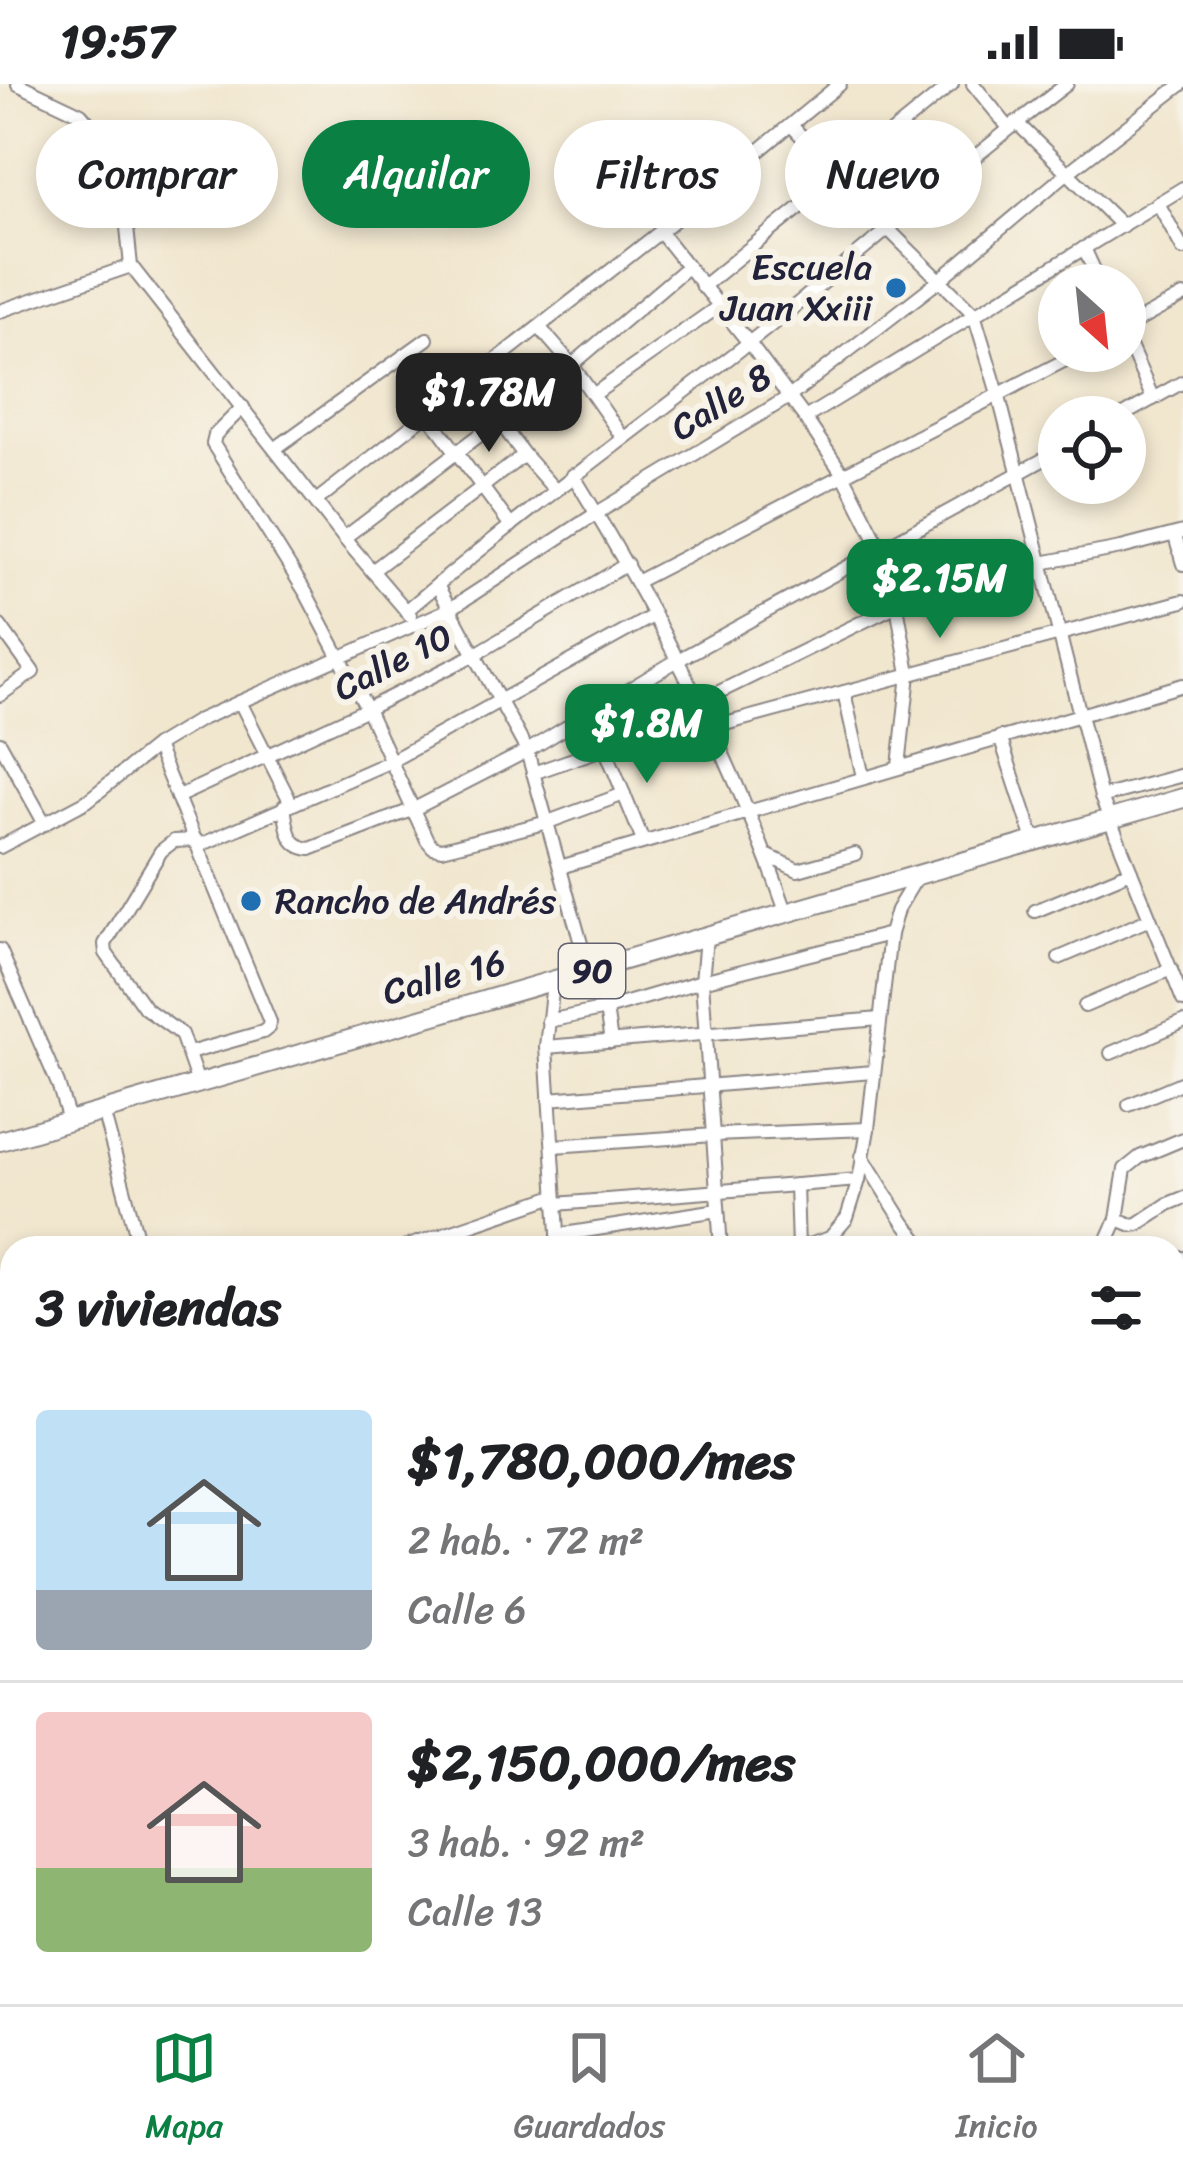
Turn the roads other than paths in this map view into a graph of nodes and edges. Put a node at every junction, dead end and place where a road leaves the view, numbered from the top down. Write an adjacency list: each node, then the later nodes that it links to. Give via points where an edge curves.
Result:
1 (18, 84): 21 (street, via 81,115 102,139 123,189)
2 (840, 84): 7 (street)
3 (952, 84): 8 (street)
4 (973, 84): 9 (street)
5 (1067, 84): 9 (street)
6 (1179, 88): 11 (street, Calle 8)
7 (796, 120)
8 (908, 120)
9 (1013, 125): 11 (street); 16 (street)
10 (785, 129): 17 (street)
11 (1067, 173): 15 (street); 23 (street, Calle 8)
12 (1183, 188): 13 (street)
13 (1158, 203): 15 (street); 19 (street)
14 (785, 220): 24 (street)
15 (1122, 226): 18 (street)
16 (888, 229): 23 (street); 32 (street)
17 (660, 232): 22 (street); 30 (street)
18 (1084, 248): 20 (street); 28 (street)
19 (1183, 249)
20 (1092, 264)
21 (131, 266): 27 (street); 40 (street)
22 (687, 267): 24 (street); 33 (street)
23 (941, 279): 28 (street); 38 (street, Calle 8)
24 (703, 287): 26 (street)
25 (1183, 296): 29 (street)
26 (718, 307): 32 (street); 37 (street)
27 (0, 311)
28 (974, 314): 39 (street); 44 (street)
29 (1146, 319)
30 (540, 328): 33 (street); 43 (street)
31 (427, 338): 47 (street)
32 (749, 343): 38 (street); 46 (street)
33 (572, 365): 37 (street); 45 (street)
34 (1045, 372): 39 (street)
35 (1142, 372): 41 (street)
36 (1183, 382): 41 (street)
37 (593, 395): 46 (street)
38 (789, 397): 44 (street); 57 (street, Calle 8)
39 (999, 397): 51 (street); 53 (street)
40 (235, 398): 47 (street); 77 (street, via 213,444)
41 (1153, 399): 42 (street)
42 (1146, 403)
43 (428, 414): 48 (street); 56 (street)
44 (805, 418): 53 (street)
45 (499, 421): 48 (street); 49 (street)
46 (623, 438): 52 (street)
47 (276, 448): 56 (street)
48 (457, 453): 54 (street); 60 (street)
49 (524, 455): 54 (street); 55 (street)
50 (1038, 462): 51 (street)
51 (1018, 473): 61 (street); 62 (street)
52 (573, 475): 55 (street); 57 (street)
53 (844, 476): 61 (street); 66 (street)
54 (483, 487): 58 (street); 65 (street)
55 (555, 490): 58 (street)
56 (316, 501): 60 (street)
57 (596, 513): 63 (street); 70 (street, Calle 8)
58 (512, 526): 67 (street)
59 (1179, 534): 62 (street); 64 (street)
60 (344, 538): 65 (street)
61 (881, 549): 69 (street); 78 (street)
62 (1041, 563): 69 (street); 75 (street)
63 (627, 564): 66 (street); 76 (street, Calle 10)
64 (1183, 564)
65 (372, 571): 71 (street)
66 (636, 582): 72 (street)
67 (437, 585): 70 (street); 71 (street)
68 (1183, 601): 75 (street)
69 (897, 605): 79 (street); 85 (street)
70 (450, 609): 73 (street, Calle 8); 76 (street)
71 (406, 611): 73 (street)
72 (653, 616): 78 (street); 83 (street)
73 (418, 625): 77 (street, Calle 8)
74 (0, 626): 82 (street, via 33,672)
75 (1059, 634): 79 (street); 87 (street)
76 (476, 654): 83 (street); 86 (street, Calle 10)
77 (340, 658): 84 (street, Calle 8); 86 (street)
78 (676, 662): 85 (street); 93 (street)
79 (909, 674): 81 (street); 96 (street)
80 (1183, 685): 87 (street)
81 (844, 692): 88 (street); 98 (street)
82 (0, 695)
83 (501, 700): 93 (street); 95 (street)
84 (240, 702): 91 (street, Calle 8); 94 (street)
85 (699, 705): 88 (street); 92 (street)
86 (367, 709): 94 (street, Calle 10); 95 (street)
87 (1080, 714): 89 (street); 102 (street)
88 (710, 728): 106 (street)
89 (1000, 737): 96 (street); 110 (street)
90 (0, 743): 109 (street)
91 (156, 746): 101 (street); 109 (street, Calle 8)
92 (605, 748): 97 (street); 100 (street)
93 (527, 751): 97 (street); 105 (street)
94 (267, 757): 101 (street, Calle 10); 104 (street)
95 (391, 761): 104 (street); 105 (street)
96 (899, 766): 98 (street)
97 (533, 773): 108 (street)
98 (863, 776): 106 (street)
99 (1183, 776): 102 (street)
100 (624, 794): 108 (street); 111 (street)
101 (177, 797): 112 (street)
102 (1101, 797): 107 (street)
103 (1183, 798): 107 (highway, Calle 16 / 90)
104 (287, 805): 105 (street, via 288,833 300,848); 112 (street)
105 (414, 808): 108 (street, via 427,840 442,849)
106 (747, 810): 111 (street); 114 (street)
107 (1108, 819): 110 (highway, Calle 16 / 90); 117 (street)
108 (548, 822): 116 (street)
109 (45, 824): 113 (street, Calle 8)
110 (1034, 840): 118 (highway, Calle 16 / 90)
111 (644, 841): 116 (street)
112 (197, 843): 143 (street, via 270,1022); 143 (street, via 161,851 105,944 145,1008 182,1034)
113 (0, 847)
114 (764, 854): 115 (street, via 798,870); 122 (street)
115 (855, 854)
116 (560, 867): 129 (street)
117 (1131, 871): 121 (street); 123 (street)
118 (918, 874): 119 (highway, Calle 16 / 90); 120 (street)
119 (872, 888): 120 (street); 122 (highway, Calle 16 / 90)
120 (897, 910): 124 (street)
121 (1034, 911)
122 (788, 914): 125 (highway, Calle 16 / 90)
123 (1150, 919): 127 (street); 128 (street)
124 (890, 934): 130 (street); 136 (street)
125 (706, 938): 129 (highway, Calle 16 / 90); 130 (street)
126 (0, 950): 132 (street)
127 (1059, 958)
128 (1171, 969): 133 (street); 134 (street)
129 (589, 972): 131 (highway, Calle 16 / 90)
130 (702, 981): 135 (street); 139 (street)
131 (553, 982): 137 (street); 143 (highway, Calle 16 / 90, via 378,1030)
132 (7, 986): 149 (street)
133 (1183, 1000)
134 (1085, 1006)
135 (606, 1009): 137 (street); 140 (street)
136 (880, 1019): 139 (street); 144 (street)
137 (548, 1021): 141 (street)
138 (1183, 1022): 142 (street)
139 (705, 1034): 140 (street); 146 (street)
140 (611, 1042): 141 (street)
141 (546, 1047): 147 (street)
142 (1111, 1053)
143 (193, 1066): 150 (highway, Calle 16 / 90)
144 (873, 1072): 146 (street); 151 (street)
145 (1183, 1082): 148 (street)
146 (709, 1087): 147 (street); 152 (street)
147 (549, 1099): 155 (street)
148 (1129, 1105)
149 (66, 1107): 150 (highway, Calle 16 / 90); 154 (highway, Calle 16 / 90)
150 (103, 1111): 166 (street)
151 (868, 1129): 152 (street); 156 (street)
152 (714, 1135): 155 (street); 159 (street)
153 (1183, 1139): 165 (street, via 1125,1168)
154 (0, 1141)
155 (553, 1146): 162 (street)
156 (862, 1156): 157 (street); 173 (street)
157 (859, 1180): 158 (street); 172 (street)
158 (796, 1185): 159 (street); 171 (street)
159 (717, 1191): 160 (street); 163 (street)
160 (680, 1194): 162 (street); 164 (street)
161 (1183, 1198): 165 (street, via 1138,1224)
162 (555, 1200): 167 (street); 168 (street)
163 (718, 1210): 164 (street); 170 (street)
164 (681, 1216): 169 (street)
165 (1117, 1219): 174 (street)
166 (137, 1236)
167 (441, 1236)
168 (557, 1236)
169 (592, 1236)
170 (720, 1236)
171 (798, 1236)
172 (832, 1236)
173 (914, 1236)
174 (1109, 1236)

